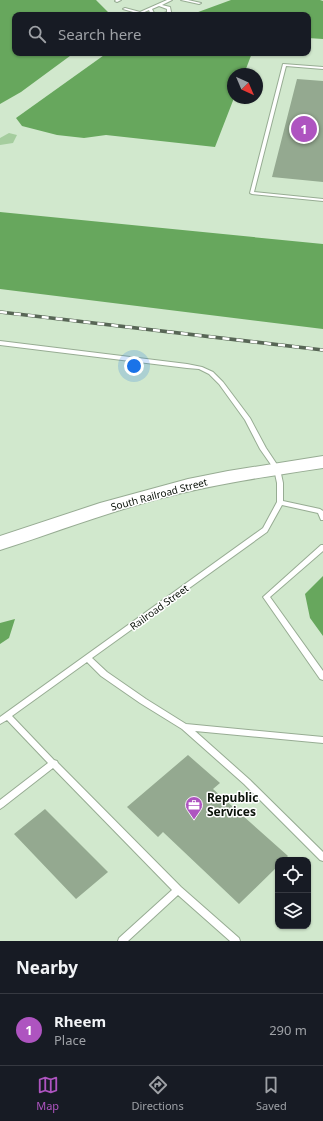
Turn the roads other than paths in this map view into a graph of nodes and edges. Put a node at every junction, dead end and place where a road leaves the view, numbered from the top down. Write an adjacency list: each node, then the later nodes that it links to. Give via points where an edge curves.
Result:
1 (170, 0): 4 (lane)
2 (183, 0): 3 (lane)
3 (199, 3)
4 (160, 6): 6 (lane); 9 (lane, via 169,8)
5 (125, 9): 7 (lane)
6 (151, 10): 8 (lane)
7 (136, 12)
8 (144, 12)
9 (169, 12)
10 (323, 68): 11 (lane, via 284,65 252,193)
11 (323, 200)
12 (0, 343): 14 (lane, via 187,366 211,373 248,419 263,449)
13 (323, 462): 14 (street, South Railroad Street)
14 (277, 469): 15 (lane, Railroad Street); 17 (street, South Railroad Street, via 216,479 142,498 77,516)
15 (280, 502): 16 (lane, via 320,510); 19 (lane, Railroad Street, via 265,530)
16 (323, 518)
17 (0, 543)
18 (323, 547): 20 (lane, via 266,597)
19 (87, 658): 21 (lane, Railroad Street); 23 (lane, via 104,674)
20 (323, 677)
21 (7, 716): 22 (lane, Railroad Street); 25 (lane)
22 (0, 721)
23 (185, 727): 24 (lane); 27 (lane, via 247,782)
24 (323, 740)
25 (54, 763): 26 (lane); 28 (lane)
26 (0, 805)
27 (323, 857)
28 (178, 890): 29 (lane); 30 (lane)
29 (122, 941)
30 (236, 941)

